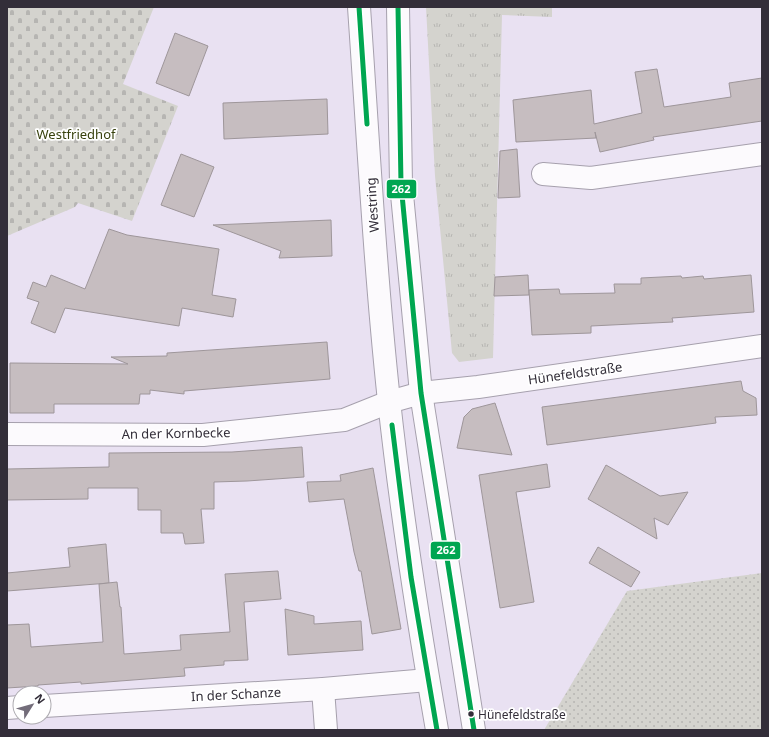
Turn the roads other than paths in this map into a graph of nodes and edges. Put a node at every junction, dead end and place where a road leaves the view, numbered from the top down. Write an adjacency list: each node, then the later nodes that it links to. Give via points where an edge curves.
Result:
1 (360, 7): 7 (main road, Westring, via 373,224)
2 (398, 7): 6 (main road, via 401,184)
3 (762, 154): 4 (main road, via 591,178)
4 (543, 174)
5 (762, 346): 6 (main road, Hünefeldstraße, via 481,387)
6 (421, 393): 7 (main road, Hünefeldstraße); 14 (main road)
7 (389, 402): 8 (main road, An der Kornbecke, via 344,420 204,435); 9 (main road, Westring, via 411,577)
8 (7, 434)
9 (428, 680): 10 (main road, In der Schanze); 13 (main road, Westring)
10 (324, 689): 11 (main road, In der Schanze); 12 (main road)
11 (52, 706)
12 (326, 730)
13 (437, 730)
14 (474, 730)

